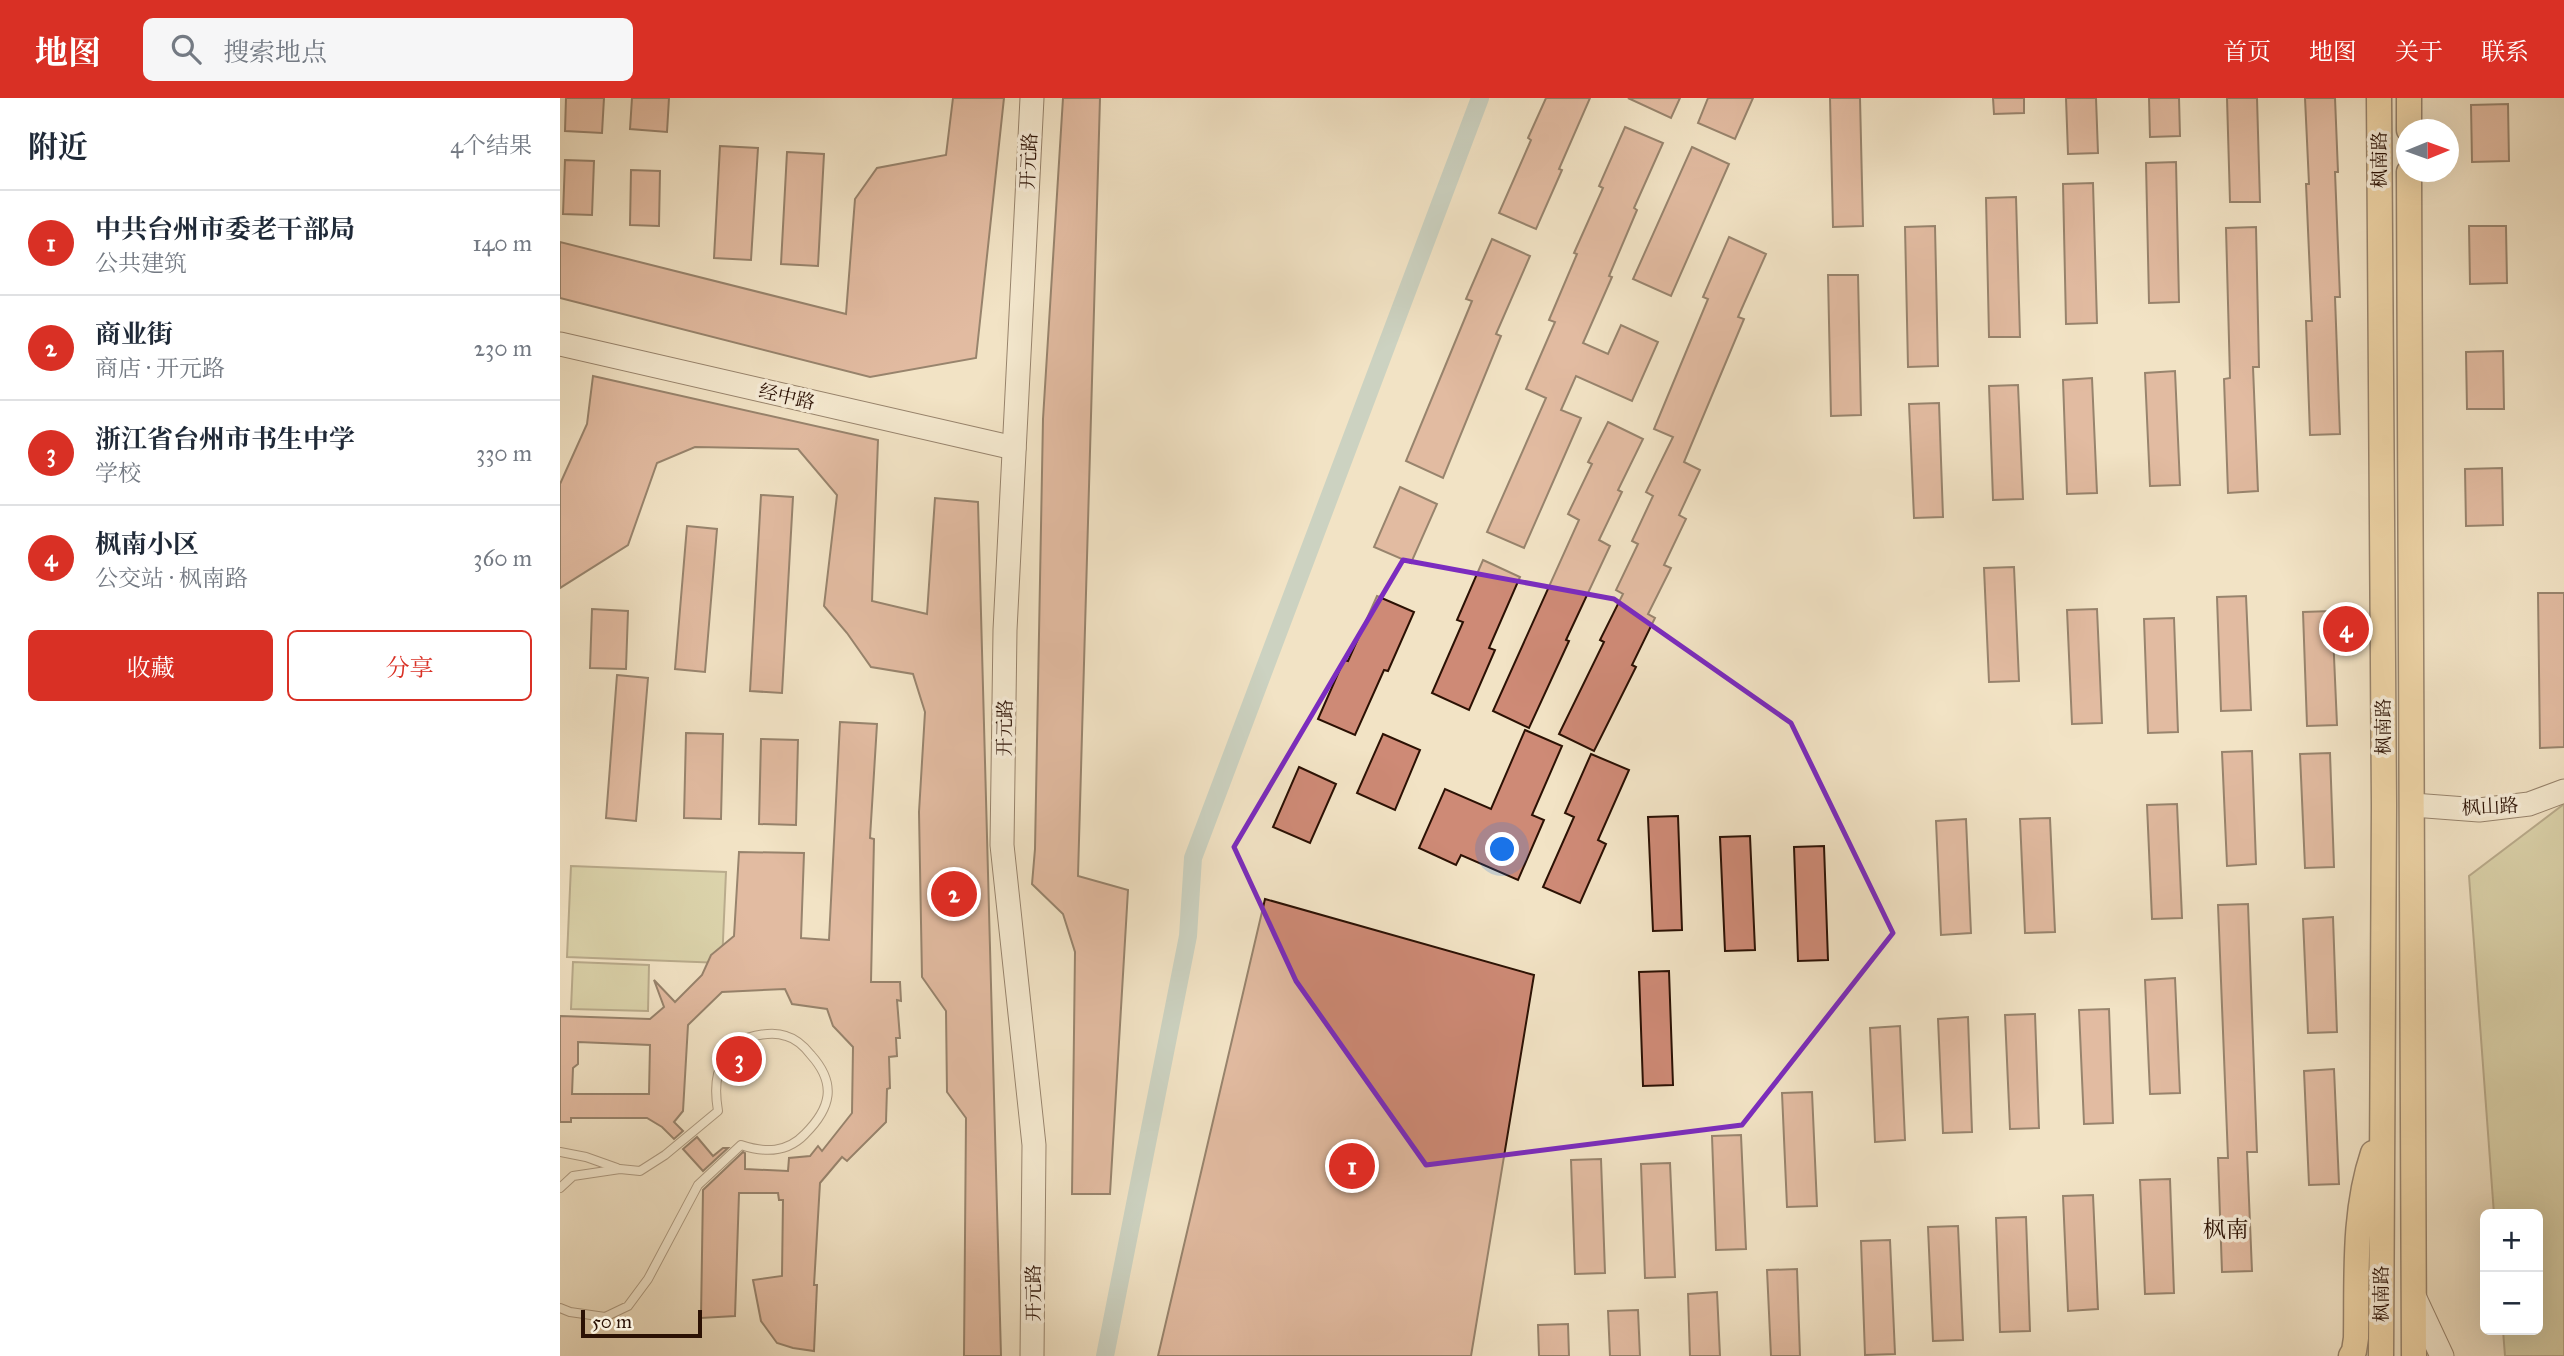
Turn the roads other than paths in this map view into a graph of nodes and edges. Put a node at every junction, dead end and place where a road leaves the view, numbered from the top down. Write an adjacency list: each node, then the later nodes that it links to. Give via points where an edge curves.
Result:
1 (1032, 98): 7 (main road, 开元路)
2 (2379, 98): 10 (main road, 枫南路)
3 (2409, 98): 4 (main road, 枫南路)
4 (2409, 119)
5 (2409, 182): 9 (main road, 枫南路)
6 (560, 344): 7 (main road, 经中路)
7 (1014, 448): 16 (main road, 开元路, via 1002,845 1034,1145)
8 (2564, 790): 9 (main road, 枫山路, via 2529,804 2479,810)
9 (2413, 805): 14 (main road, 枫南路)
10 (2383, 1126): 17 (main road, via 2367,1172 2359,1219 2356,1338); 18 (main road, 枫南路)
11 (560, 1152): 12 (lane)
12 (620, 1169): 13 (lane, via 573,1176); 15 (lane, via 640,1171 718,1111 718,1072 738,1043 765,1034 785,1035 801,1043 819,1063 829,1087 824,1112 803,1137 781,1150 758,1151 741,1145 698,1185 648,1279 628,1306 605,1317)
13 (560, 1188)
14 (2413, 1294): 19 (main road, 枫南路); 20 (main road)
15 (560, 1308)
16 (1032, 1356)
17 (2351, 1356)
18 (2381, 1356)
19 (2414, 1356)
20 (2442, 1356)

